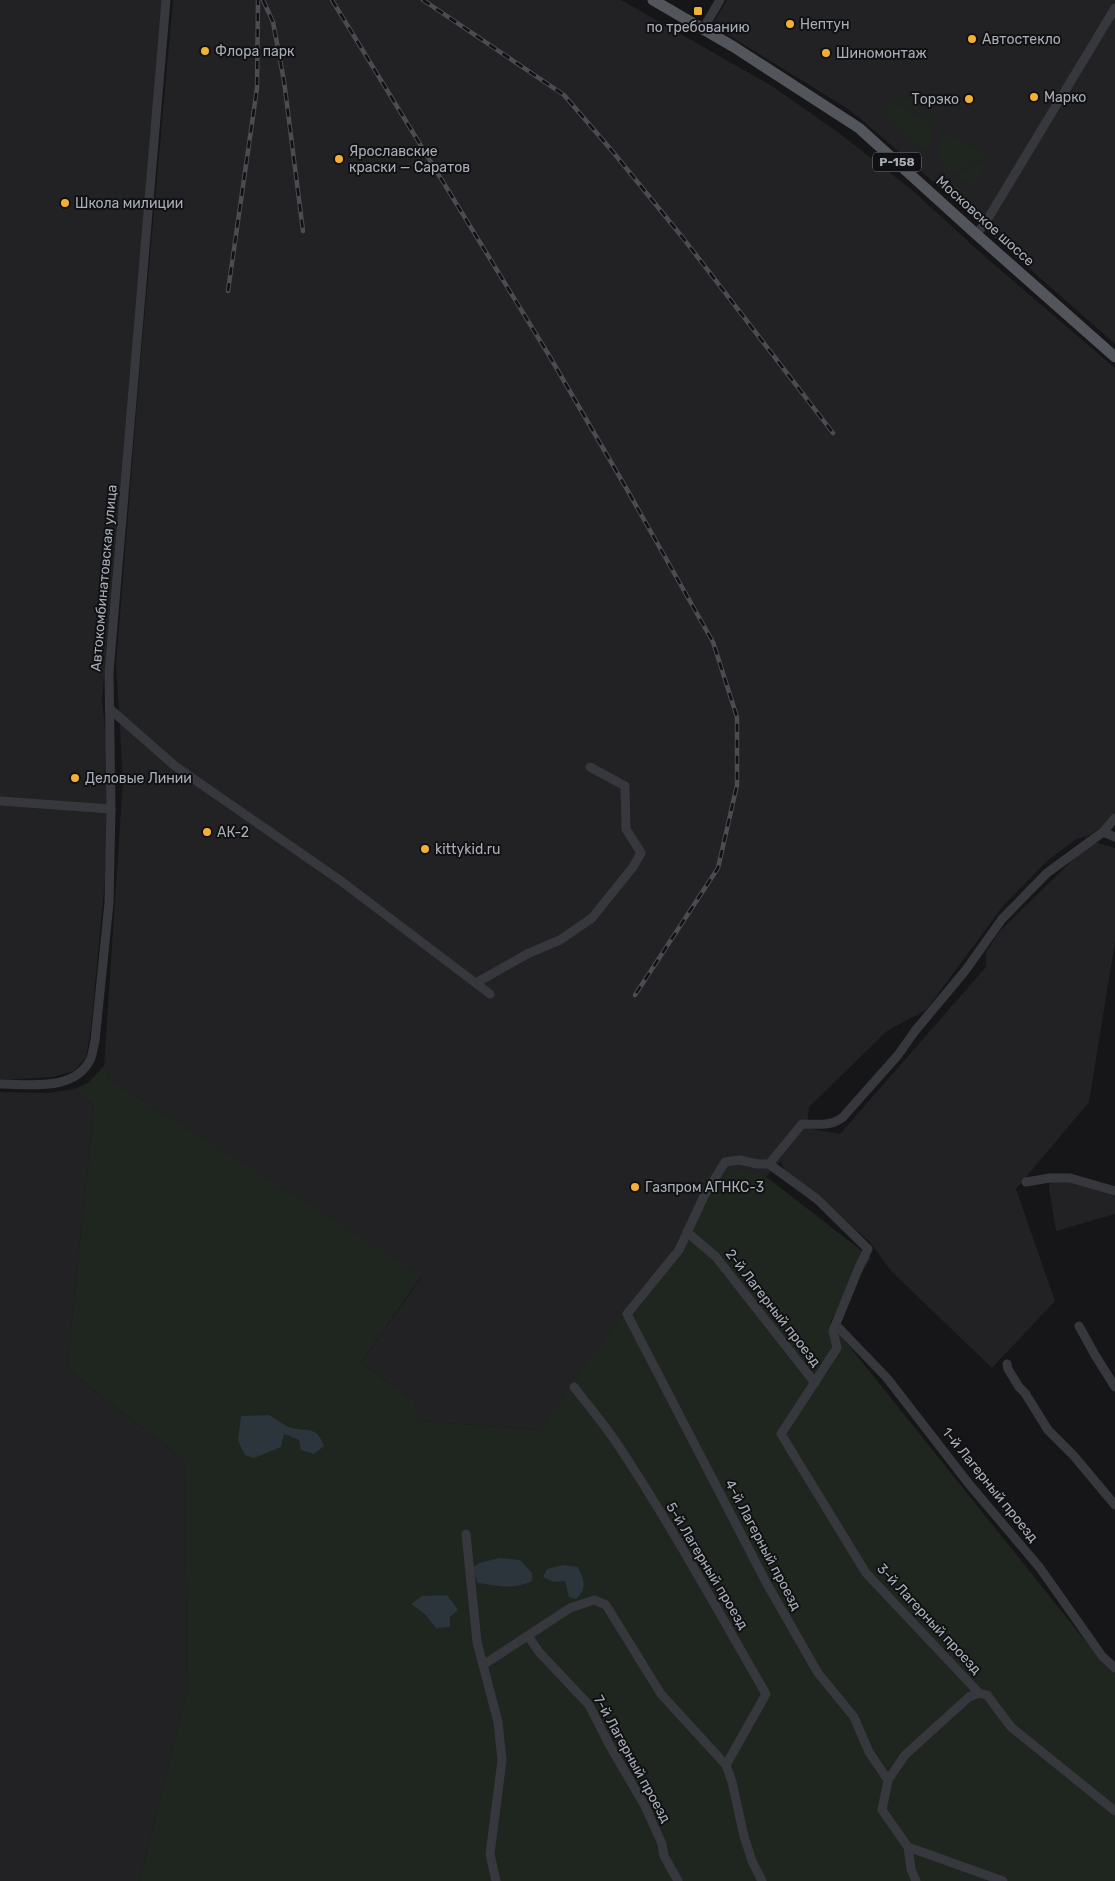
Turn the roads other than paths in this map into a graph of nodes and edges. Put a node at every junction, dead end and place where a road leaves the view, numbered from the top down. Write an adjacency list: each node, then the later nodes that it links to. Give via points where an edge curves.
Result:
1 (166, 0): 8 (street, Автокомбинатовская улица, via 115,590 109,672)
2 (653, 0): 5 (main road, Московское шоссе / Р-158)
3 (720, 0): 5 (street)
4 (1115, 8): 6 (street)
5 (703, 30): 6 (main road, Московское шоссе / Р-158, via 734,46 859,128)
6 (976, 234): 7 (main road, Московское шоссе / Р-158)
7 (1115, 357)
8 (110, 709): 11 (street, Автокомбинатовская улица); 15 (street, via 175,766 341,881)
9 (590, 767): 15 (street, via 625,786 626,829 641,853 592,918 560,940 527,954)
10 (0, 801): 11 (street)
11 (112, 809): 17 (street, Автокомбинатовская улица, via 109,903 95,1041 90,1060 81,1072 62,1082)
12 (1115, 818): 13 (street)
13 (1102, 832): 14 (street); 18 (street, via 1047,873 1002,918 965,971 898,1055 843,1117 828,1124 802,1124)
14 (1115, 836)
15 (476, 983): 16 (street)
16 (490, 994)
17 (0, 1084)
18 (769, 1164): 21 (street, via 740,1160 725,1162); 22 (street, via 817,1199 868,1249)
19 (1026, 1182): 20 (street, via 1070,1178)
20 (1115, 1192)
21 (687, 1232): 25 (street, 2-й Лагерный проезд, via 723,1265); 35 (street, 4-й Лагерный проезд, via 679,1250 627,1314 767,1584 818,1673 854,1717 869,1752)
22 (836, 1325): 25 (street, 3-й Лагерный проезд, via 833,1332 837,1348); 32 (street, 1-й Лагерный проезд, via 887,1378 969,1484 1040,1568 1102,1656)
23 (1079, 1326): 27 (street)
24 (1007, 1364): 28 (street, via 1048,1430)
25 (815, 1382): 33 (street, 3-й Лагерный проезд, via 781,1434 784,1440 866,1573)
26 (574, 1387): 34 (street, 5-й Лагерный проезд, via 615,1441 692,1562 766,1694)
27 (1115, 1387)
28 (1115, 1506)
29 (466, 1534): 31 (street, via 477,1642)
30 (528, 1636): 31 (street); 34 (street, via 570,1608 594,1600 606,1605 661,1694); 39 (street, 7-й Лагерный проезд, via 589,1705 645,1806 664,1856)
31 (483, 1665): 38 (street, via 498,1722 502,1760 490,1854)
32 (1115, 1668)
33 (983, 1694): 35 (street, 3-й Лагерный проезд, via 969,1697 905,1755); 36 (street, via 1011,1727)
34 (726, 1765): 40 (street, via 752,1861)
35 (888, 1780): 37 (street, via 882,1810)
36 (1115, 1811)
37 (908, 1847): 41 (street); 42 (street)
38 (496, 1881)
39 (678, 1881)
40 (762, 1881)
41 (916, 1881)
42 (1003, 1881)

